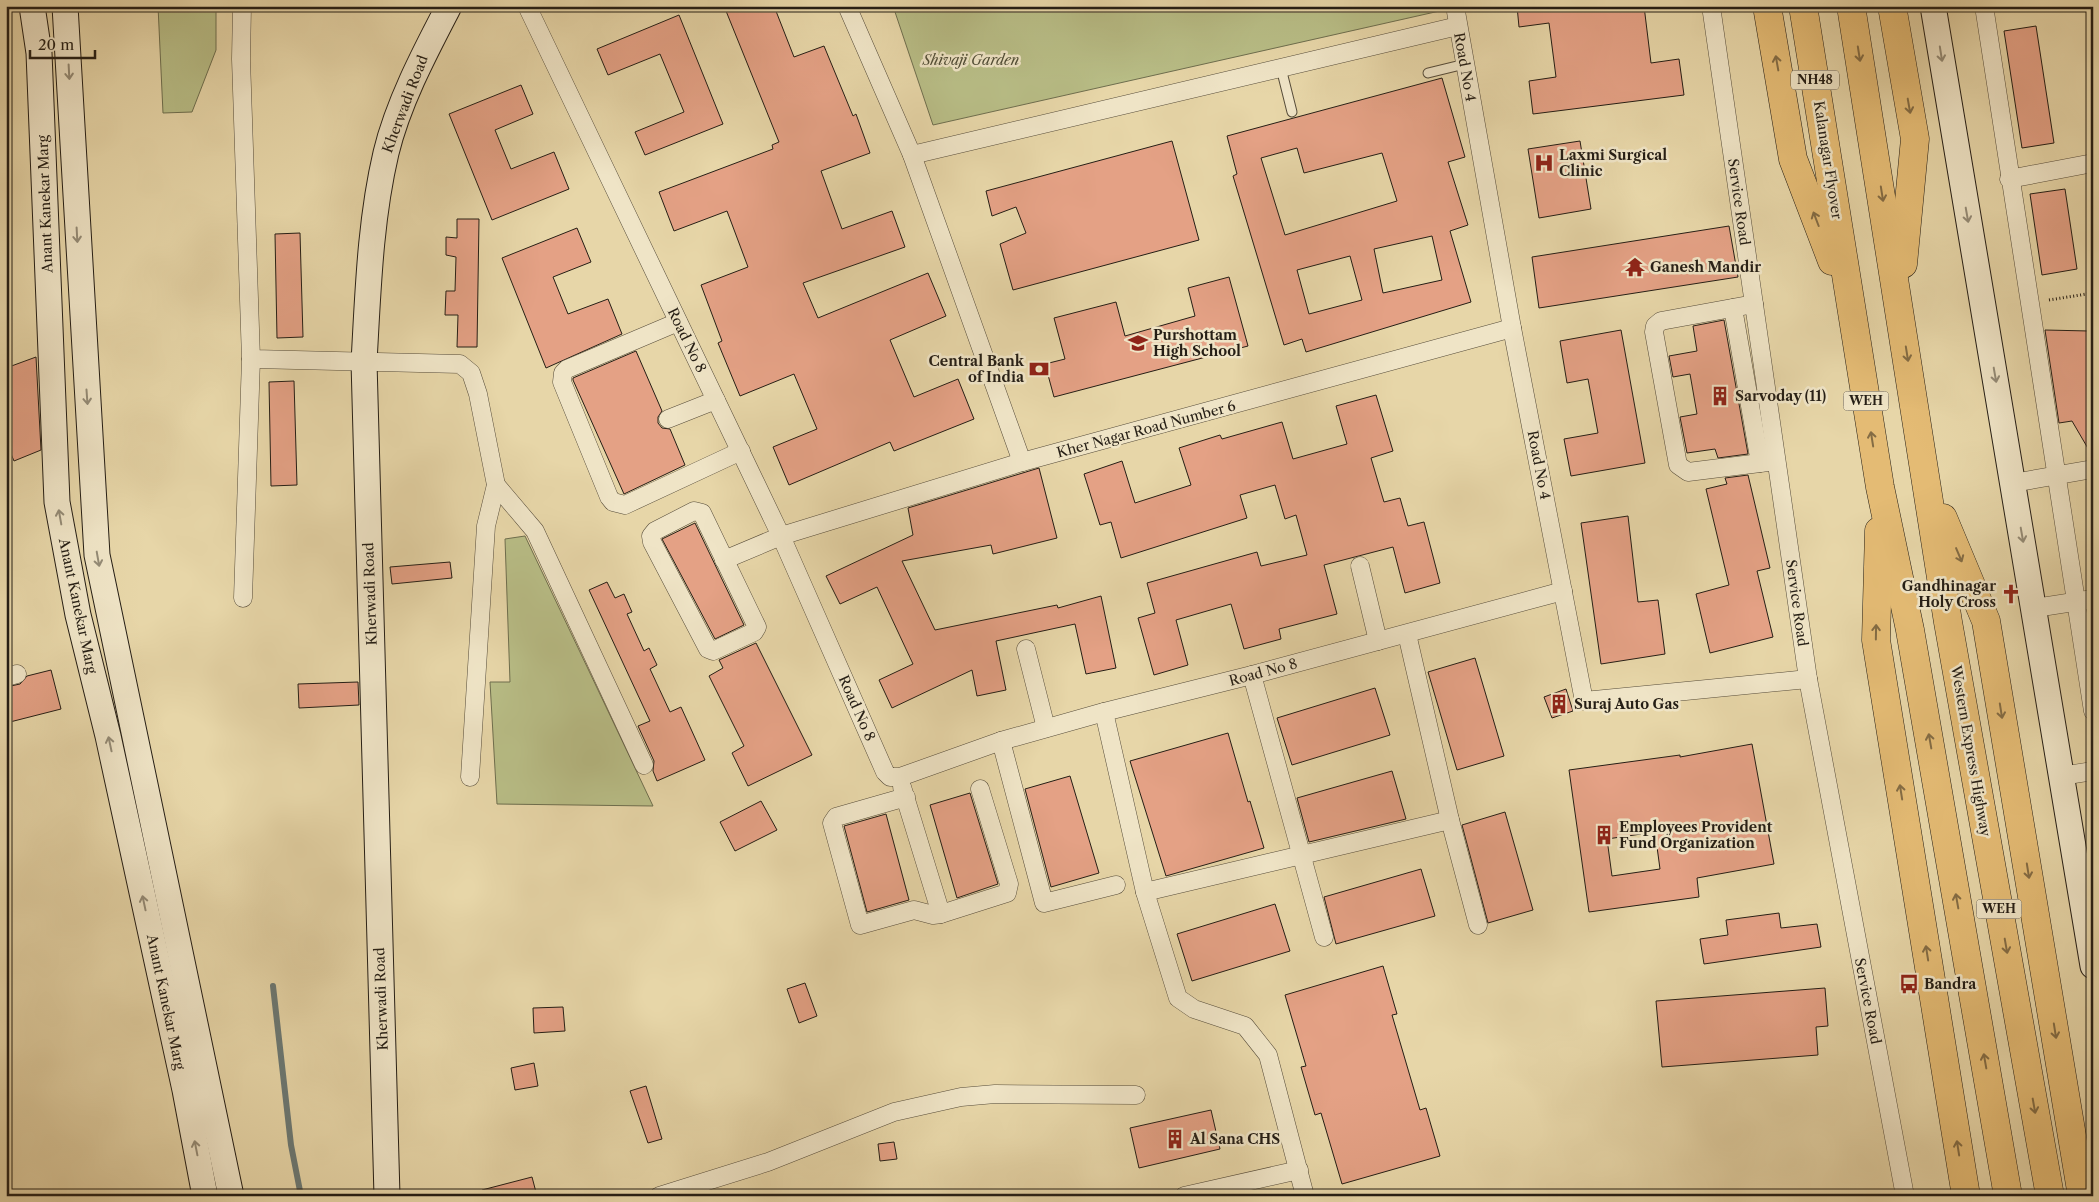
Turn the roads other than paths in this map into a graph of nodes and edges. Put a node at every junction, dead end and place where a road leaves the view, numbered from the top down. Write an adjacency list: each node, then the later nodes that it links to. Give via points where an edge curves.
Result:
1 (32, 6): 78 (street, Anant Kanekar Marg, one-way to 1, via 108,736 78,615 57,502 40,53)
2 (65, 6): 79 (street, Anant Kanekar Marg, one-way to 79, via 97,554)
3 (242, 6): 29 (street)
4 (449, 6): 30 (street, Kherwadi Road, via 416,68 386,153 371,245)
5 (527, 6): 27 (street, Road No 8)
6 (847, 6): 20 (street)
7 (1455, 6): 15 (street, Road No 4)
8 (1711, 6): 23 (street, Service Road)
9 (1767, 6): 26 (highway, one-way to 9, via 1793,159)
10 (1803, 6): 26 (highway, Kalanagar Flyover / NH48)
11 (1851, 6): 24 (highway, one-way to 24)
12 (1892, 6): 24 (highway, one-way to 24, via 1915,139)
13 (1933, 6): 41 (street, one-way to 41)
14 (1984, 6): 22 (street)
15 (1458, 26): 16 (street, Road No 4); 17 (street)
16 (1465, 64): 18 (lane); 28 (street, Road No 4)
17 (1281, 68): 19 (lane); 20 (street)
18 (1428, 73)
19 (1292, 112)
20 (912, 155): 36 (street)
21 (2093, 164): 22 (street)
22 (2010, 179): 39 (street)
23 (1754, 304): 25 (street); 31 (street, Service Road)
24 (1899, 306): 40 (highway, Western Express Highway / WEH, one-way to 40)
25 (1733, 308): 32 (street); 37 (street, via 1661,321 1655,326 1678,465 1688,472)
26 (1852, 314): 43 (highway, WEH, one-way to 26)
27 (678, 322): 33 (street, Road No 8); 35 (street, via 563,373 562,382 609,497 613,502 625,505)
28 (1512, 328): 36 (street, Kher Nagar Road Number 6); 47 (street, Road No 4)
29 (251, 359): 30 (street); 48 (street)
30 (364, 362): 42 (street, via 460,364 471,373); 80 (street, Kherwadi Road)
31 (1767, 392): 32 (street); 37 (street, Service Road)
32 (1748, 394): 37 (street)
33 (716, 400): 34 (street); 35 (street, Road No 8)
34 (668, 419)
35 (741, 451): 44 (street, Road No 8)
36 (1022, 462): 44 (street, Kher Nagar Road Number 6)
37 (1768, 462): 55 (street, Service Road)
38 (2093, 469): 39 (street)
39 (2056, 475): 41 (street); 49 (street)
40 (1926, 478): 87 (highway, Western Express Highway / WEH, one-way to 87, via 1948,622); 88 (highway, one-way to 88, via 1986,621)
41 (2013, 483): 50 (street, one-way to 50)
42 (496, 485): 60 (street, via 535,531); 63 (street, via 486,526)
43 (1880, 487): 85 (highway, one-way to 43, via 1876,640); 86 (highway, WEH, one-way to 43, via 1910,630)
44 (781, 536): 45 (street, Kher Nagar Road Number 6); 64 (street, Road No 8, via 885,772 890,777)
45 (724, 560): 45 (street, via 699,511 655,531 651,536 708,649 713,651 757,628)
46 (1360, 566): 52 (street)
47 (1563, 591): 51 (street, Road No 8); 55 (street, Road No 4, via 1584,701)
48 (243, 598)
49 (2084, 600): 50 (street); 56 (street)
50 (2035, 608): 62 (street)
51 (1407, 634): 52 (street, Road No 8); 67 (street)
52 (1378, 642): 54 (street, Road No 8)
53 (1026, 649): 58 (street)
54 (1252, 675): 57 (street, Road No 8); 68 (street)
55 (1808, 679): 84 (street, Service Road)
56 (2093, 711)
57 (1104, 712): 58 (street, Road No 8); 71 (street)
58 (1046, 728): 59 (street, Road No 8)
59 (1001, 741): 64 (street, Road No 8); 70 (street, via 1044,902)
60 (644, 765)
61 (2093, 771): 62 (street)
62 (2062, 776): 69 (street)
63 (470, 777)
64 (900, 777): 66 (street)
65 (980, 789): 72 (street, via 1010,890)
66 (906, 797): 72 (street); 72 (street, via 833,820 858,923 914,910)
67 (1450, 820): 68 (street); 73 (street)
68 (1302, 855): 71 (street); 74 (street)
69 (2086, 879): 75 (street)
70 (1116, 885)
71 (1144, 892): 77 (street, via 1178,998 1194,1009 1245,1026 1268,1055)
72 (941, 914)
73 (1478, 925)
74 (1324, 937)
75 (2093, 966)
76 (1136, 1095): 81 (street, via 995,1094 961,1097 894,1112 768,1162)
77 (1299, 1170): 82 (street); 83 (street)
78 (205, 1196)
79 (232, 1196)
80 (387, 1196)
81 (659, 1196)
82 (1184, 1196)
83 (1305, 1196)
84 (1904, 1196)
85 (1966, 1196)
86 (2008, 1196)
87 (2050, 1196)
88 (2082, 1196)

